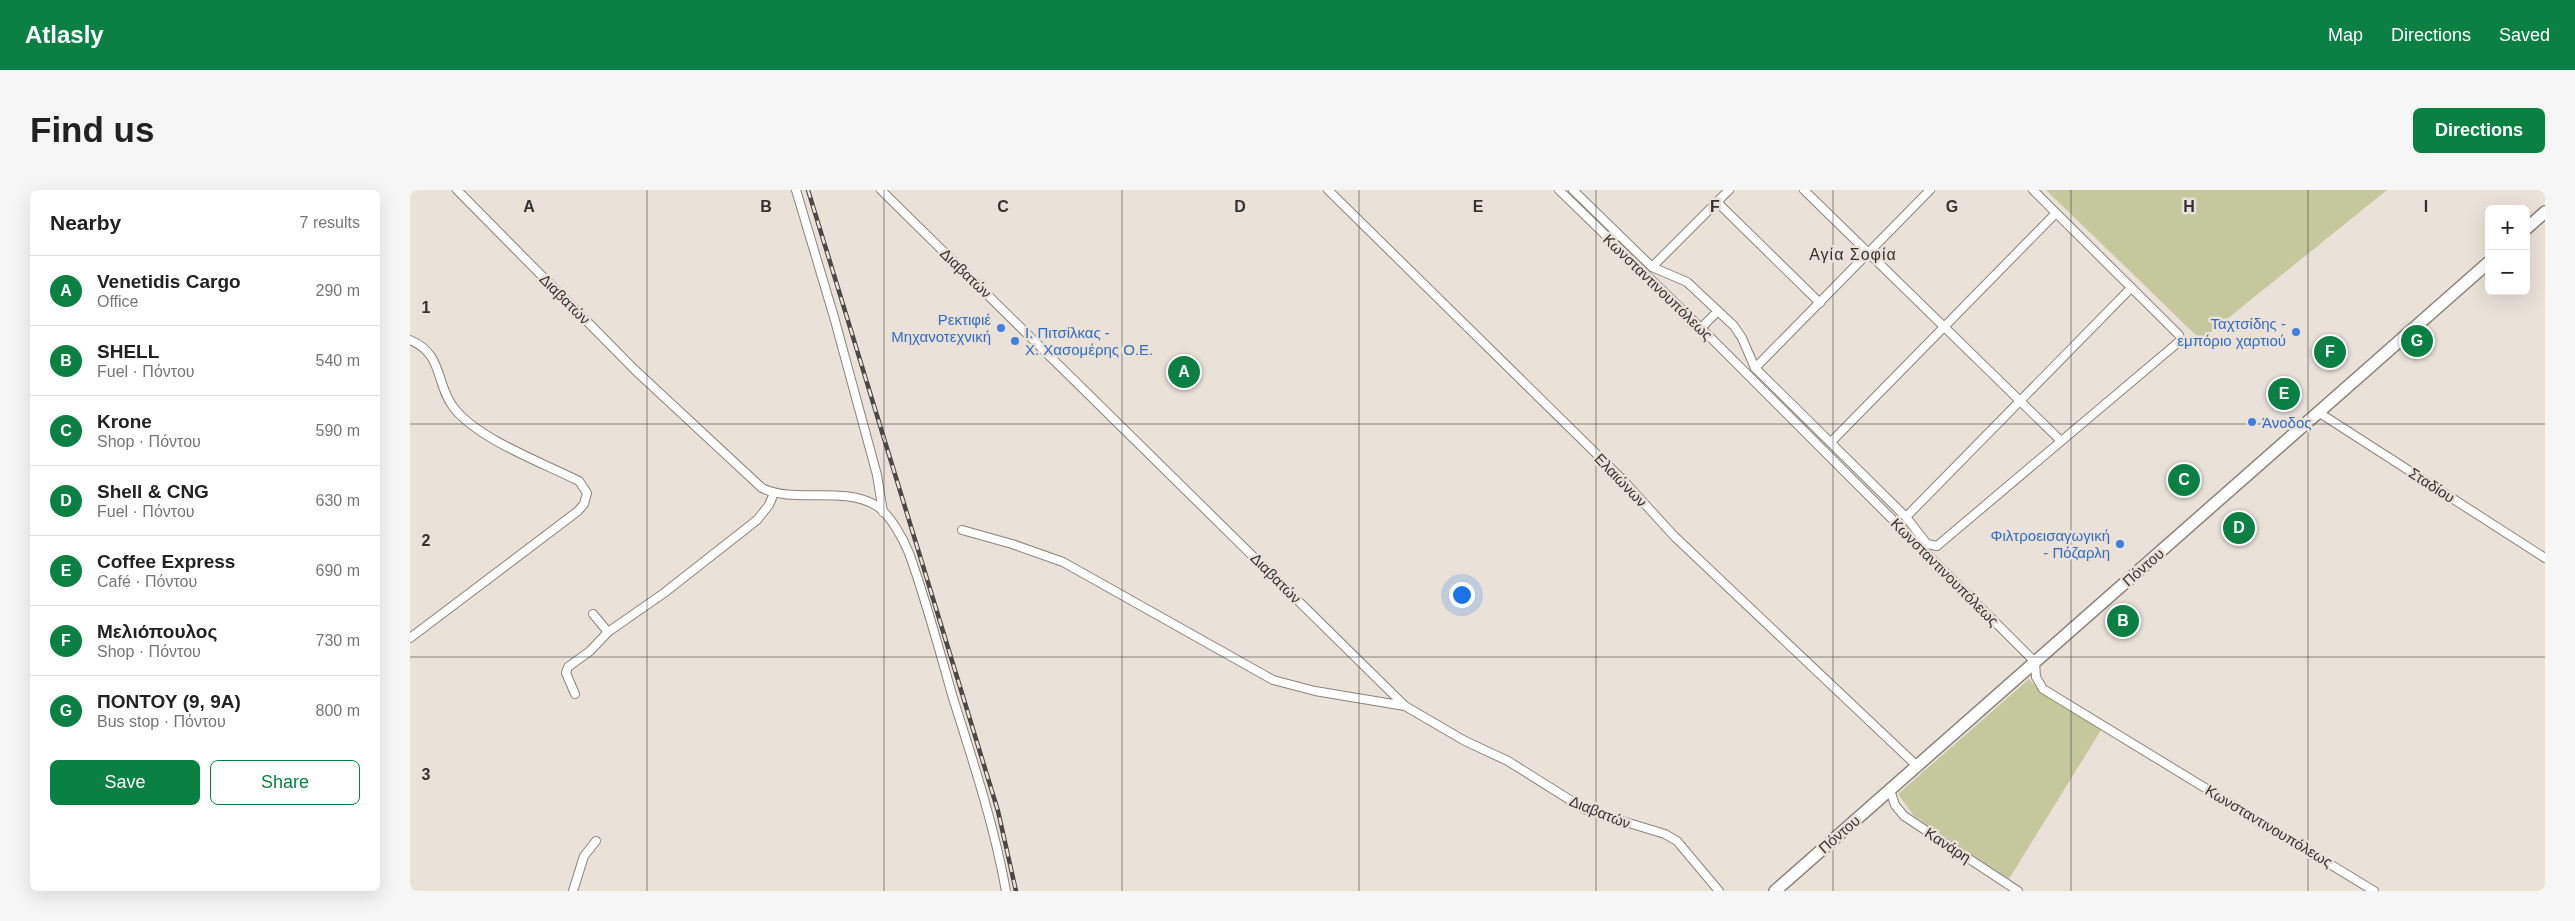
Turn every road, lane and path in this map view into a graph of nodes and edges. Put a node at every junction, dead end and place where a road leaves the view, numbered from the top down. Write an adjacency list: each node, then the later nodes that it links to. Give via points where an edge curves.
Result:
1 (457, 190): 29 (street, Διαβατών, via 636,372 762,488)
2 (796, 190): 30 (street, via 877,475)
3 (881, 190): 39 (street, Διαβατών)
4 (1328, 190): 40 (street, Ελαιώνων, via 1622,479 1674,536)
5 (1559, 190): 22 (street, Κωνσταντινουπόλεως)
6 (1729, 190): 11 (street)
7 (1804, 190): 15 (street)
8 (1930, 190): 15 (street)
9 (2033, 190): 13 (street)
10 (1576, 191): 17 (street)
11 (1717, 202): 17 (street); 19 (street)
12 (2545, 212): 14 (street)
13 (2056, 213): 18 (street); 21 (street)
14 (2530, 225)
15 (1868, 253): 19 (street); 21 (street)
16 (2485, 266): 26 (street, Πόντου)
17 (1652, 267): 20 (street, via 1687,282)
18 (2131, 288): 25 (street); 27 (street, via 2179,334 2180,340)
19 (1820, 304): 24 (street)
20 (1718, 310): 22 (street); 24 (street, via 1742,338)
21 (1945, 327): 25 (street); 28 (street)
22 (1701, 328): 37 (street, Κωνσταντινουπόλεως)
23 (410, 340): 36 (street, via 430,352 446,395 468,421 491,438 579,481 587,493 578,511)
24 (1755, 368): 28 (street)
25 (2022, 401): 27 (street); 31 (street)
26 (2318, 412): 33 (street, Σταδίου); 37 (street, Πόντου)
27 (2061, 441): 31 (street, via 1937,546 1928,544)
28 (1831, 442): 31 (street)
29 (774, 493): 30 (street, via 828,494 871,504); 35 (street, via 756,520 664,594)
30 (883, 512): 44 (street, via 908,551 987,810)
31 (1906, 517)
32 (962, 530): 39 (street, via 1063,562 1273,680)
33 (2545, 558)
34 (592, 614): 35 (street)
35 (608, 632): 38 (street, via 566,670)
36 (410, 638)
37 (2035, 662): 40 (street, Πόντου); 48 (street, Κωνσταντινουπόλεως, via 2036,677 2043,689)
38 (574, 694)
39 (1405, 706): 45 (street, Διαβατών, via 1457,737 1508,761 1586,810 1677,841)
40 (1917, 766): 41 (street, Πόντου)
41 (1890, 790): 46 (street, Πόντου); 47 (street, Κανάρη, via 1895,805 1904,816)
42 (596, 841): 43 (street, via 584,856)
43 (572, 891)
44 (1006, 891)
45 (1720, 891)
46 (1775, 891)
47 (2018, 891)
48 (2374, 891)

